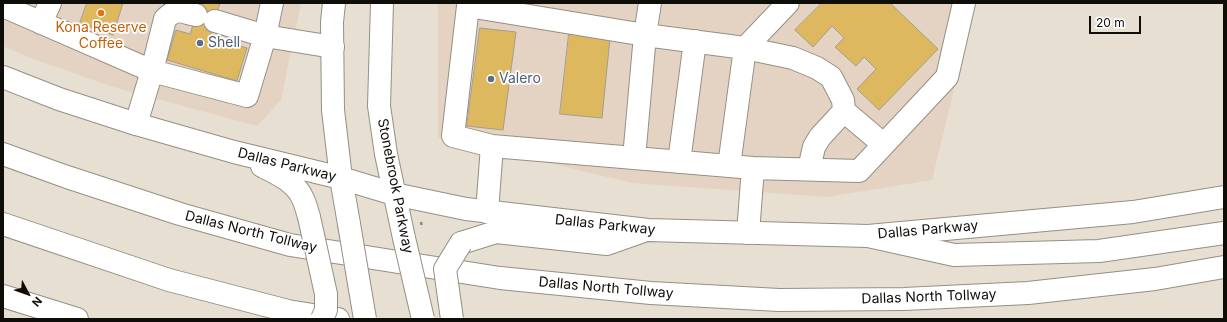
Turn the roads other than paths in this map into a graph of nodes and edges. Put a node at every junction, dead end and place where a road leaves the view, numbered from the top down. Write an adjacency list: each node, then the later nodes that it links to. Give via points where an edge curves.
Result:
1 (50, 3): 10 (main road)
2 (272, 3): 12 (main road)
3 (334, 3): 14 (main road)
4 (382, 3): 30 (main road, Stonebrook Parkway, via 379,106)
5 (650, 3): 11 (main road)
6 (788, 3): 15 (main road)
7 (964, 3): 20 (main road, via 947,77)
8 (467, 4): 11 (main road); 21 (main road, via 453,136)
9 (3, 6): 10 (main road)
10 (41, 23): 16 (main road)
11 (645, 35): 13 (main road); 24 (main road)
12 (265, 36): 14 (main road); 16 (main road, via 177,11 165,19); 16 (main road, via 247,96)
13 (695, 41): 15 (main road); 25 (main road)
14 (333, 47): 29 (main road, via 333,110)
15 (746, 48): 18 (main road, via 793,58 817,68 831,77 843,100); 26 (main road)
16 (152, 71): 19 (main road)
17 (3, 77): 19 (main road, Dallas Parkway, via 59,99)
18 (844, 111): 20 (main road); 28 (main road, via 814,146)
19 (136, 124): 22 (main road, Dallas Parkway)
20 (883, 144): 28 (main road, via 859,170)
21 (492, 146): 24 (main road); 32 (main road)
22 (234, 152): 29 (main road, Dallas Parkway); 41 (main road, bridge, via 285,178 303,198 326,294 326,310)
23 (3, 154): 38 (main road, Dallas North Tollway, via 180,214 290,244 500,278 651,293 779,300 904,299 1028,293 1155,279)
24 (634, 158): 25 (main road)
25 (679, 162): 26 (main road)
26 (729, 166): 27 (main road)
27 (753, 168): 28 (main road); 35 (main road)
28 (809, 169)
29 (341, 178): 30 (main road, Dallas Parkway); 43 (main road, bridge)
30 (394, 194): 32 (main road, Dallas Parkway, via 466,210); 44 (main road, Stonebrook Parkway, bridge)
31 (1224, 197): 37 (main road, Dallas Parkway, via 1133,212)
32 (487, 212): 34 (main road, Dallas Parkway)
33 (3, 224): 42 (main road, via 169,280 288,311)
34 (648, 230): 35 (main road, Dallas Parkway); 45 (main road, bridge, via 607,244 496,232 461,242 445,269)
35 (748, 232): 37 (main road, Dallas Parkway)
36 (1224, 234): 37 (main road, via 1099,251 954,254)
37 (868, 236)
38 (1224, 267)
39 (3, 296): 40 (main road)
40 (77, 319)
41 (322, 319)
42 (338, 319)
43 (365, 319)
44 (423, 319)
45 (452, 319)

